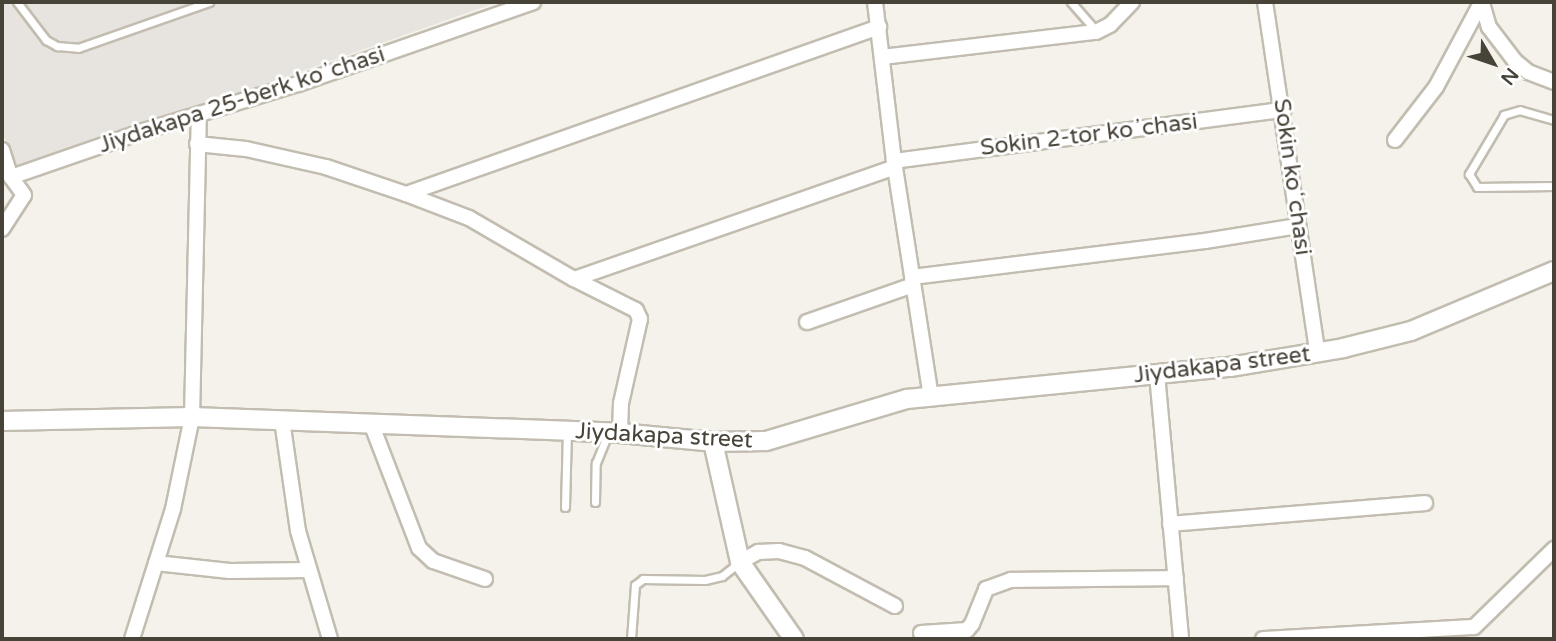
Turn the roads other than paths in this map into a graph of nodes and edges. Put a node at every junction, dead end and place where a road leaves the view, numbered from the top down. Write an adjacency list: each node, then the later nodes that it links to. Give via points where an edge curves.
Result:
1 (17, 2): 2 (lane, via 46,40 78,48)
2 (209, 2)
3 (533, 2): 14 (street, Jiydakapa 25-berk koʼchasi)
4 (875, 2): 9 (street)
5 (1071, 2): 10 (lane)
6 (1132, 2): 10 (street, via 1110,25)
7 (1265, 2): 13 (street, Sokin koʻchasi)
8 (1481, 3): 12 (street, via 1489,27 1515,61 1528,72); 16 (street, via 1436,87)
9 (879, 27): 11 (street); 22 (street)
10 (1096, 32): 11 (street)
11 (883, 57): 19 (street)
12 (1554, 82)
13 (1284, 110): 19 (street, Sokin 2-tor koʼchasi); 23 (street, Sokin koʻchasi)
14 (199, 115): 17 (street); 20 (street, Jiydakapa 25-berk koʼchasi)
15 (1554, 120): 21 (lane, via 1520,110 1504,115 1469,174 1477,187)
16 (1395, 140)
17 (197, 144): 22 (street, via 246,149 326,167); 32 (street)
18 (2, 150): 20 (street)
19 (894, 164): 26 (street, Sokin 2-tor koʼchasi); 27 (street)
20 (11, 177): 24 (street, via 24,195)
21 (1554, 186)
22 (405, 194): 26 (street, via 469,218)
23 (1298, 226): 27 (street); 29 (street, Sokin koʻchasi)
24 (2, 229)
25 (1554, 271): 29 (street, Jiydakapa street, via 1411,331)
26 (574, 279): 37 (street, via 639,314)
27 (912, 281): 28 (street); 31 (street)
28 (807, 321)
29 (1317, 352): 30 (street, Jiydakapa street)
30 (1157, 374): 31 (street, Jiydakapa street); 42 (street)
31 (931, 397): 38 (street, Jiydakapa street, via 907,399 766,441)
32 (192, 417): 33 (street, Jiydakapa street); 34 (street, Jiydakapa street); 45 (street)
33 (282, 420): 35 (street, Jiydakapa street); 46 (street, via 298,531)
34 (2, 421)
35 (371, 423): 36 (street, Jiydakapa street); 48 (street, via 419,548 433,561)
36 (567, 430): 37 (street, Jiydakapa street); 41 (lane)
37 (614, 432): 38 (street, Jiydakapa street); 39 (lane, via 596,463)
38 (713, 442): 44 (street)
39 (595, 502)
40 (1425, 503): 42 (street)
41 (565, 508)
42 (1170, 524): 47 (street)
43 (1554, 548): 50 (street)
44 (740, 562): 49 (street, via 758,552 805,558); 54 (lane, via 722,576 705,580 643,579 635,585); 55 (street)
45 (156, 564): 46 (street, via 230,571); 52 (street)
46 (309, 570): 53 (street)
47 (1176, 578): 51 (street, via 1011,580 986,589 967,630); 56 (street)
48 (485, 579)
49 (895, 606)
50 (1474, 627): 57 (street); 58 (street)
51 (921, 633)
52 (132, 639)
53 (330, 639)
54 (631, 639)
55 (794, 639)
56 (1181, 639)
57 (1263, 639)
58 (1461, 639)

